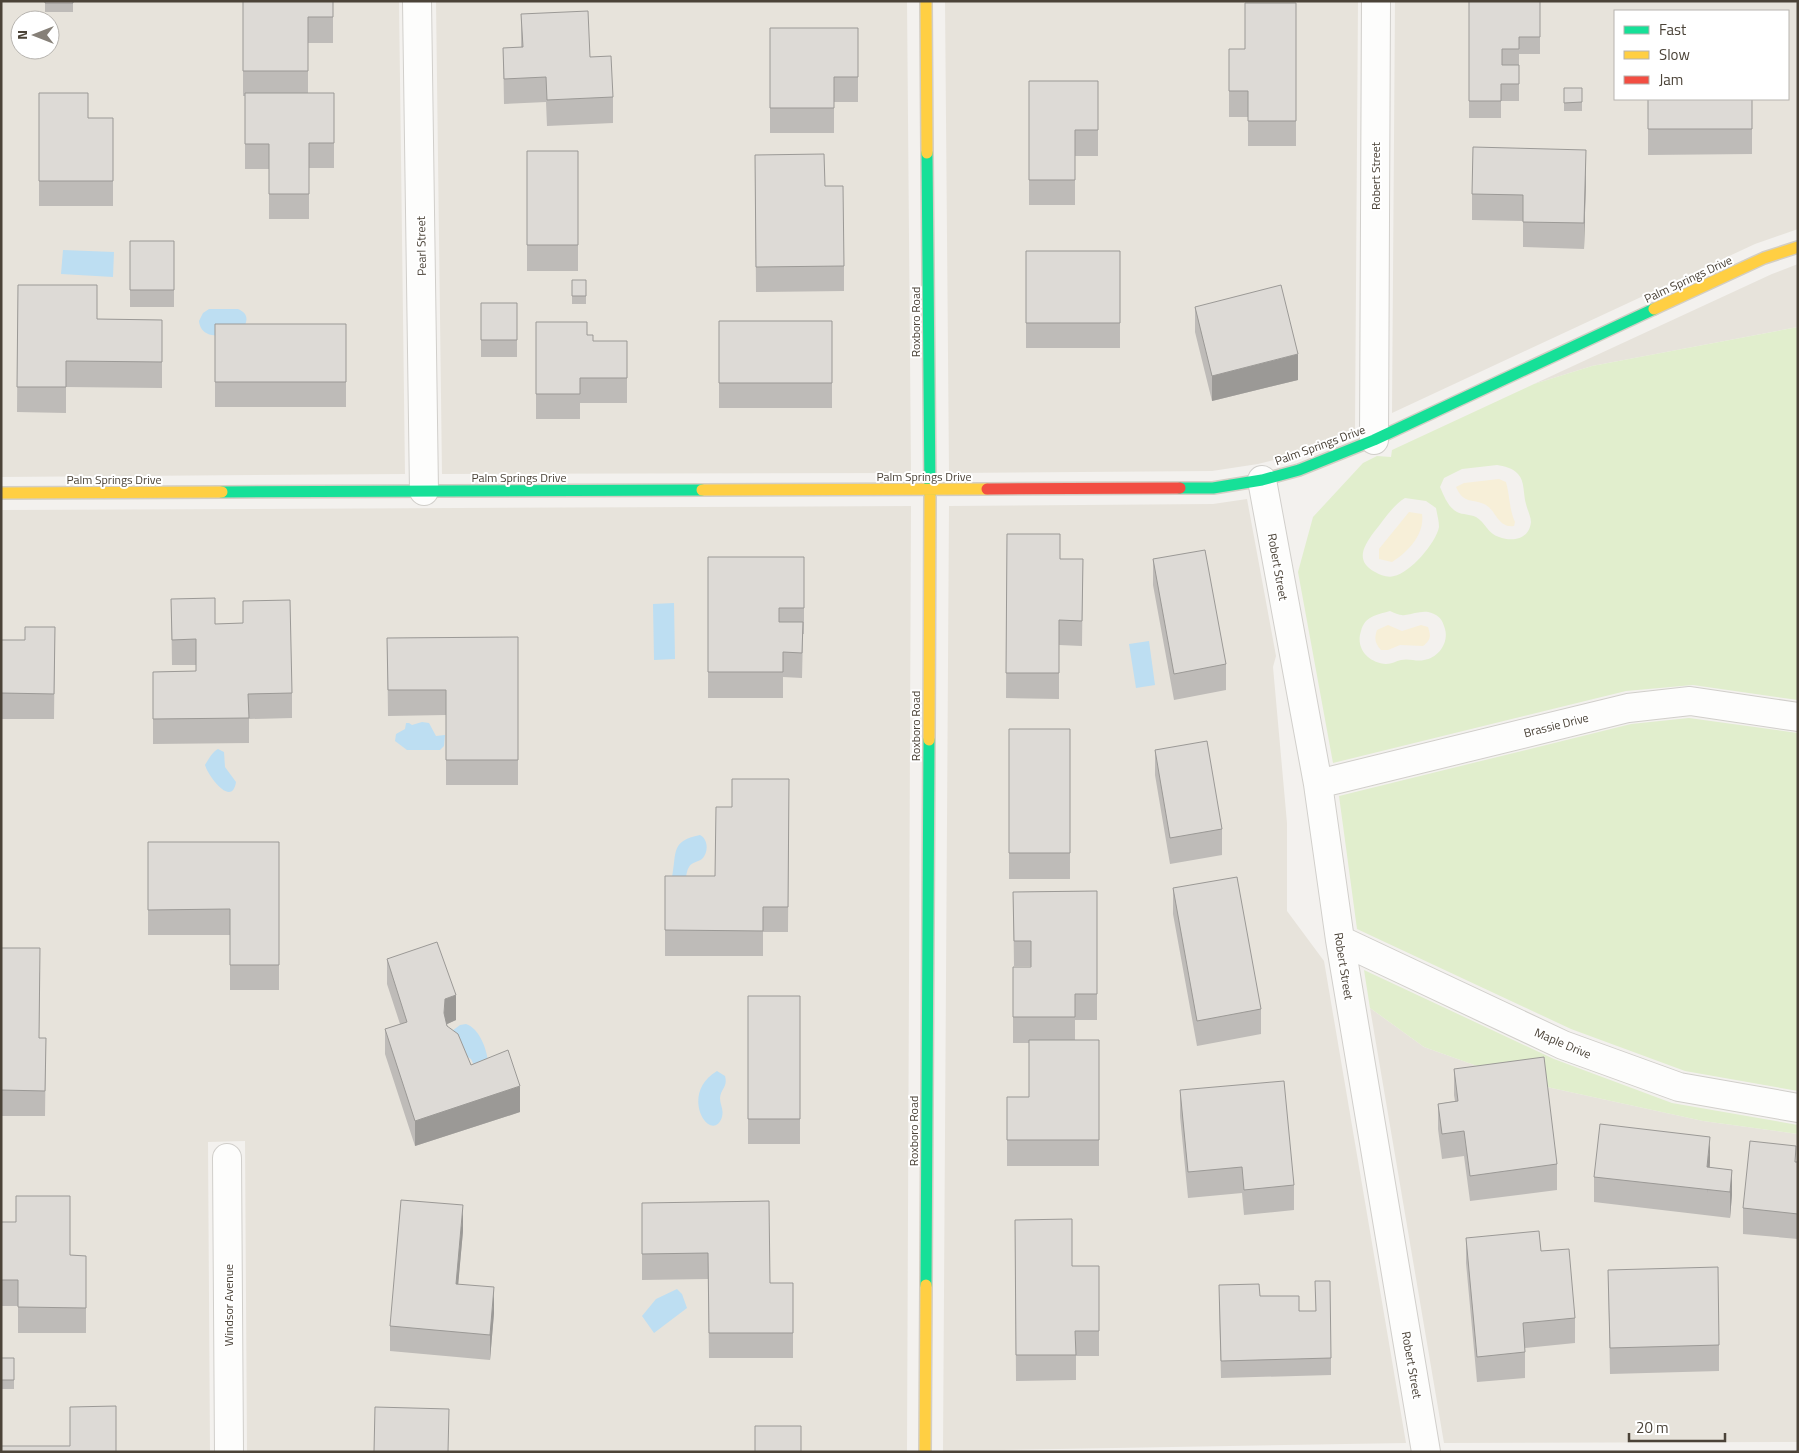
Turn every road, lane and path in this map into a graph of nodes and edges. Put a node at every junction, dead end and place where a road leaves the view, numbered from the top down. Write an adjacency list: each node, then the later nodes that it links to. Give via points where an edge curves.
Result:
1 (418, 1): 8 (street, Pearl Street)
2 (926, 1): 7 (street, Roxboro Road)
3 (1376, 1): 5 (street, Robert Street)
4 (1798, 247): 5 (street, Palm Springs Drive, via 1764,258)
5 (1374, 440): 6 (street, Palm Springs Drive, via 1299,470)
6 (1262, 480): 7 (street, Palm Springs Drive, via 1213,488); 11 (street, Robert Street)
7 (930, 489): 8 (street, Palm Springs Drive); 16 (street, Roxboro Road)
8 (424, 491): 9 (street, Palm Springs Drive)
9 (1, 493)
10 (1798, 716): 11 (street, Brassie Drive, via 1690,702 1628,708)
11 (1318, 784): 12 (street, Robert Street)
12 (1340, 940): 13 (street, Maple Drive, via 1563,1045 1679,1088); 17 (street, Robert Street)
13 (1798, 1108)
14 (226, 1158): 15 (street, Windsor Avenue)
15 (229, 1452)
16 (925, 1452)
17 (1426, 1452)

